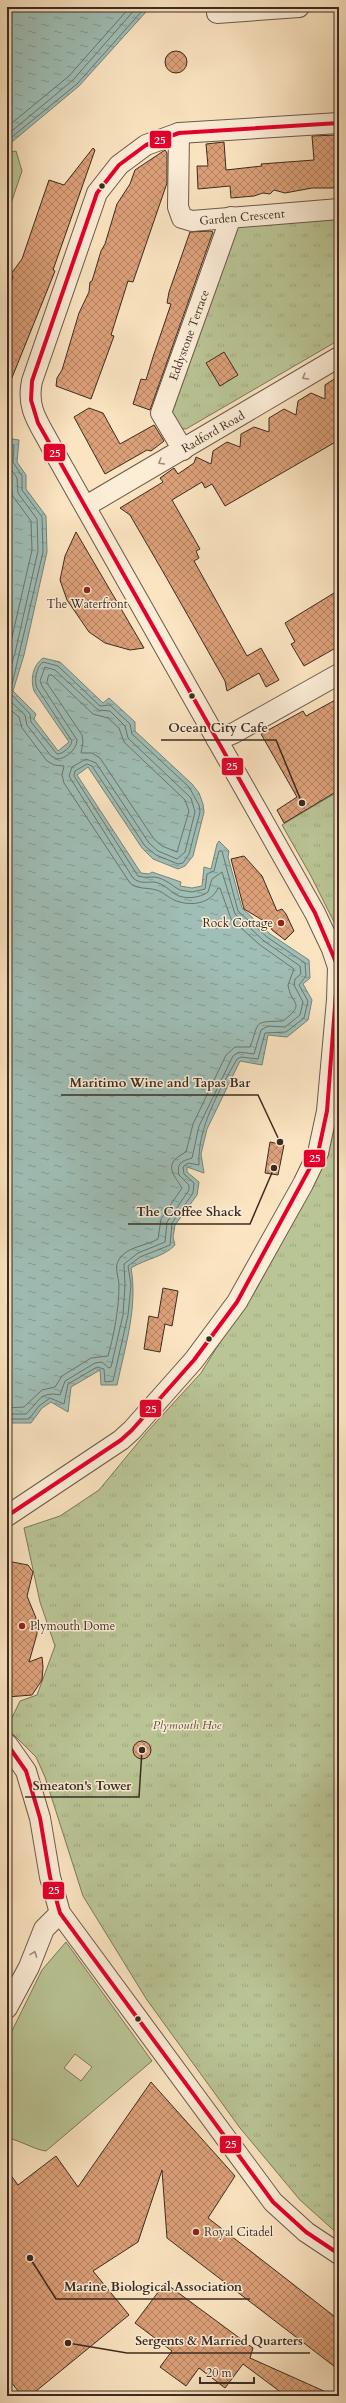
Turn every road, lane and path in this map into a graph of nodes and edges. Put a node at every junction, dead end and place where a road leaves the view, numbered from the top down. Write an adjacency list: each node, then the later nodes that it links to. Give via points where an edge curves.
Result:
1 (299, 7): 2 (street)
2 (217, 13)
3 (339, 123): 4 (street)
4 (179, 133): 6 (street, Garden Crescent, via 178,207 182,218); 9 (street, via 146,145 119,165 97,193 32,381 29,396 31,408)
5 (339, 209): 6 (street, Garden Crescent)
6 (231, 218): 8 (street, Eddystone Terrace, via 161,413)
7 (339, 357): 8 (street, Radford Road, one-way to 8)
8 (182, 450): 9 (street, Radford Road, one-way to 9)
9 (86, 506): 11 (street, via 149,623)
10 (339, 674): 11 (street)
11 (217, 740): 12 (street, via 315,913 338,967 327,1111 318,1153 237,1302 194,1360 140,1423 121,1440)
12 (7, 1516)
13 (7, 1744): 14 (street, via 26,1771 40,1818 50,1877)
14 (60, 1913): 15 (street, one-way to 14, via 30,1967 44,1929); 16 (street, via 273,2202 306,2232)
15 (7, 2008)
16 (339, 2254)

